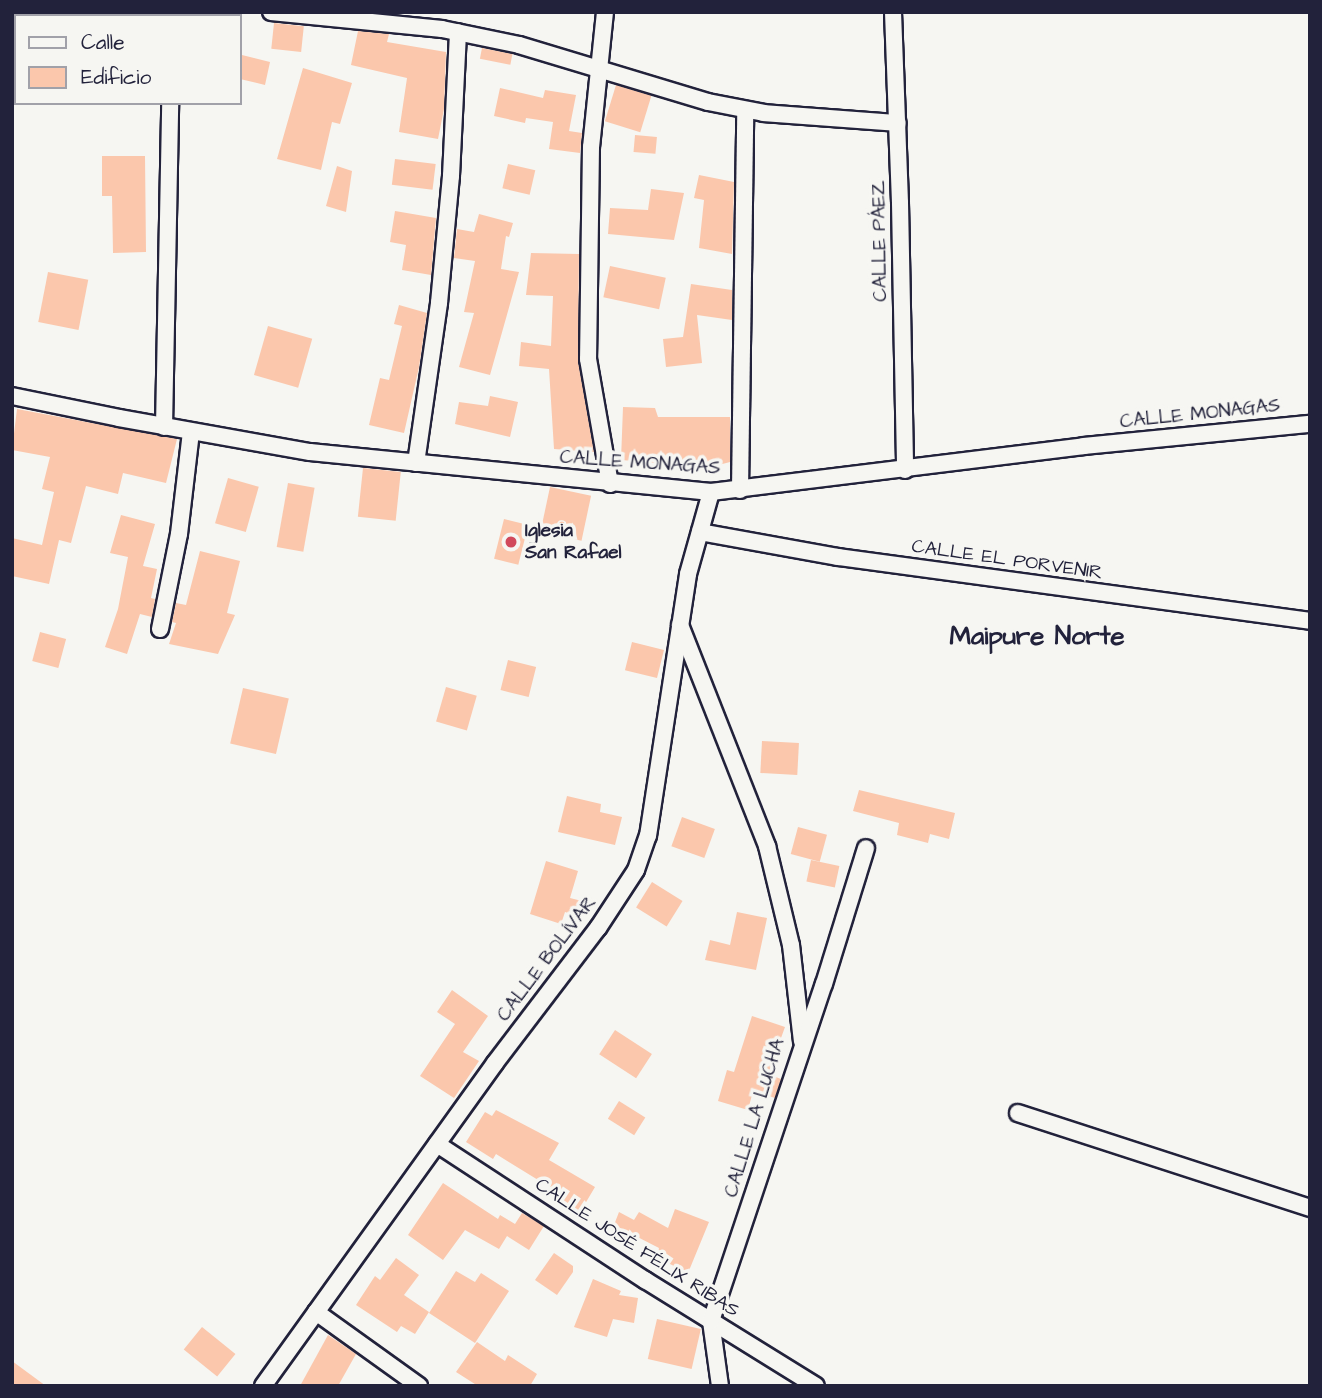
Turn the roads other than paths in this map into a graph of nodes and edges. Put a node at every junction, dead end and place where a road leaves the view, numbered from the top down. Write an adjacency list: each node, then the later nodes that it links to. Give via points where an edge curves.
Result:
1 (271, 12): 4 (street)
2 (605, 12): 5 (street)
3 (893, 12): 8 (street, CALLE PÁEZ)
4 (458, 32): 5 (street); 13 (street, via 442,280)
5 (597, 70): 7 (street); 15 (street, via 588,217 588,359)
6 (170, 105): 11 (street)
7 (745, 110): 8 (street); 16 (street)
8 (898, 123): 14 (street, CALLE PÁEZ)
9 (12, 396): 11 (street, CALLE MONAGAS)
10 (1310, 424): 14 (street, CALLE MONAGAS, via 1084,446)
11 (164, 426): 12 (street, CALLE MONAGAS)
12 (191, 432): 13 (street, CALLE MONAGAS, via 310,452); 21 (street, via 179,534)
13 (416, 463): 15 (street, CALLE MONAGAS)
14 (905, 470): 16 (street, CALLE MONAGAS)
15 (610, 484): 17 (street, CALLE MONAGAS)
16 (740, 490): 17 (street, CALLE MONAGAS)
17 (711, 492): 18 (street, CALLE BOLÍVAR)
18 (700, 532): 19 (street, CALLE EL PORVENIR, via 851,559); 20 (street, CALLE BOLÍVAR)
19 (1310, 621)
20 (679, 624): 23 (street, CALLE LA LUCHA, via 767,846 791,945); 25 (street, CALLE BOLÍVAR, via 648,835 636,870)
21 (160, 629)
22 (866, 848): 23 (street)
23 (803, 1043): 28 (street, CALLE LA LUCHA)
24 (1018, 1113): 26 (street)
25 (437, 1144): 27 (street, CALLE BOLÍVAR); 28 (street, CALLE JOSÉ FÉLIX RIBAS)
26 (1310, 1208)
27 (316, 1312): 29 (street, CALLE BOLÍVAR); 30 (street)
28 (711, 1321): 31 (street, CALLE LA LUCHA); 32 (street, CALLE JOSÉ FÉLIX RIBAS)
29 (263, 1386)
30 (419, 1386)
31 (720, 1386)
32 (816, 1386)

